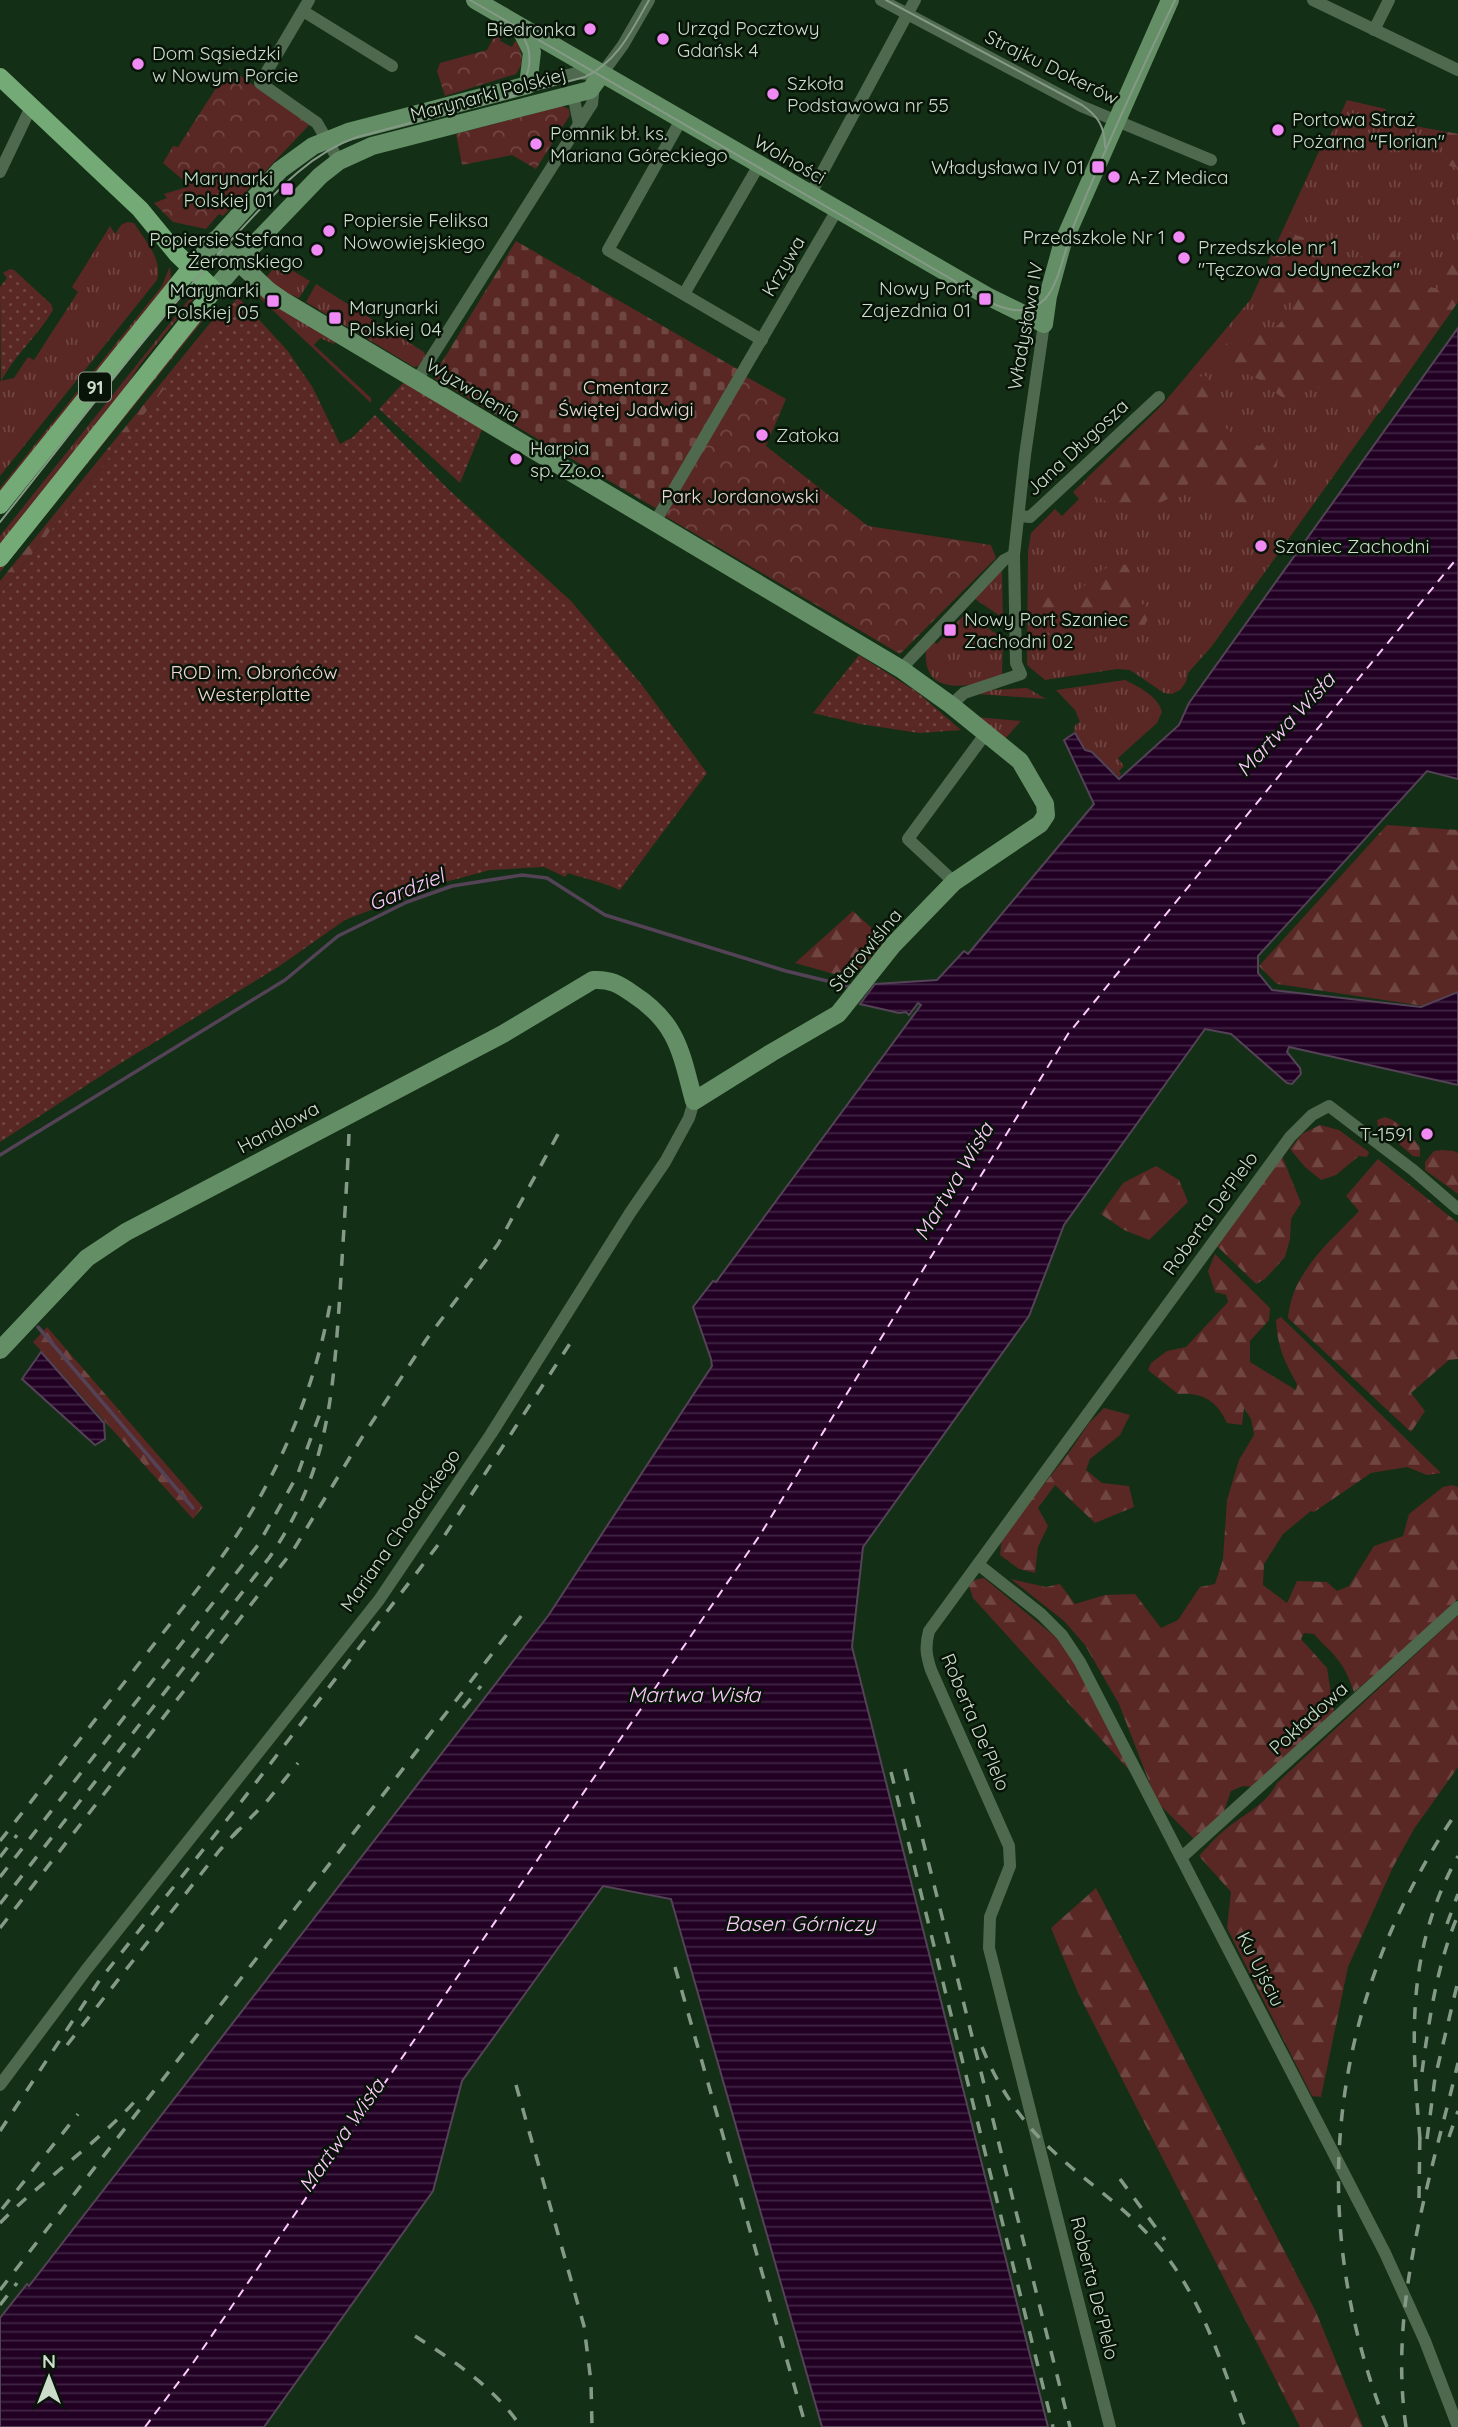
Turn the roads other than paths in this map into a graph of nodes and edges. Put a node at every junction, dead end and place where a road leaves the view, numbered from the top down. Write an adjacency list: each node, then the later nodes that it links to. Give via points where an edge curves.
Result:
1 (475, 0): 10 (street, Wolności)
2 (649, 0): 15 (street)
3 (881, 0): 9 (street, Strajku Dokerów)
4 (915, 0): 9 (street)
5 (1170, 0): 19 (street, Władysława IV)
6 (1313, 0): 11 (street)
7 (1389, 0): 11 (street)
8 (306, 5): 12 (street); 22 (street, via 260,83 317,123)
9 (907, 15): 19 (street, Strajku Dokerów); 27 (street)
10 (518, 25): 15 (street, Wolności); 16 (street, via 532,52)
11 (1374, 30): 13 (street)
12 (392, 66)
13 (1458, 70)
14 (0, 77): 18 (main road)
15 (597, 80): 16 (street, Marynarki Polskiej, via 576,73); 17 (street, Marynarki Polskiej / 91, via 590,90); 20 (street, Wolności); 21 (street, via 592,104)
16 (528, 85): 22 (street, Marynarki Polskiej / 91)
17 (569, 94): 21 (street); 24 (street, Marynarki Polskiej / 91, via 372,146)
18 (31, 107): 26 (street); 31 (main road, via 140,209)
19 (1116, 120): 23 (street, Strajku Dokerów); 34 (street, Władysława IV, via 1062,245)
20 (681, 121): 25 (street, Wolności); 33 (street, via 608,250)
21 (579, 124): 36 (street)
22 (328, 139): 24 (street); 29 (street, Marynarki Polskiej / 91, via 280,170)
23 (1211, 160)
24 (339, 161): 30 (street, Marynarki Polskiej / 91, via 300,195)
25 (759, 165): 27 (street, Wolności); 33 (street)
26 (0, 172)
27 (810, 195): 28 (street, Wolności)
28 (837, 210): 34 (street, Wolności); 35 (street, Krzywa)
29 (215, 240): 30 (street, Wyzwolenia); 31 (street, Marynarki Polskiej / 91)
30 (238, 262): 32 (street, Marynarki Polskiej / 91); 36 (street, Wyzwolenia, via 282,300)
31 (191, 268): 32 (main road); 38 (main road, Marynarki Polskiej / 91)
32 (214, 290): 42 (main road, Marynarki Polskiej / 91)
33 (684, 294): 35 (street)
34 (1044, 324): 39 (street, Władysława IV)
35 (762, 340): 40 (street, Krzywa)
36 (416, 380): 40 (street, Wyzwolenia)
37 (1159, 397): 39 (street, Jana Długosza, via 1030,517)
38 (0, 505)
39 (1019, 516): 41 (street, Władysława IV)
40 (655, 522): 43 (street, Wyzwolenia)
41 (1014, 555): 43 (street, via 1004,560); 44 (street, Władysława IV, via 1016,663 1021,674 964,693)
42 (0, 558)
43 (901, 669): 44 (street)
44 (951, 705): 45 (street, Starowiślna)
45 (986, 733): 46 (street, via 908,839); 46 (street, Starowiślna, via 1020,761 1045,804 1046,815 1040,824)
46 (954, 882): 47 (street, Starowiślna, via 893,945 838,1014)
47 (694, 1101): 49 (street, Handlowa, via 667,1021 617,983 602,979 584,984 503,1034 126,1232 86,1258); 53 (street, Mariana Chodackiego, via 665,1162 379,1600 86,1969)
48 (1458, 1209): 50 (street, Roberta De'Plelo, via 1329,1106 1311,1115 1290,1137)
49 (0, 1350)
50 (979, 1565): 52 (street, Ku Ujściu, via 1041,1614 1068,1644); 54 (street, Roberta De'Plelo, via 929,1631 926,1653 1009,1846 1010,1866 990,1917 989,1948)
51 (1458, 1607): 52 (street, Pokładowa)
52 (1182, 1857): 55 (street, Ku Ujściu, via 1385,2253)
53 (0, 2085)
54 (1110, 2427)
55 (1458, 2427)

